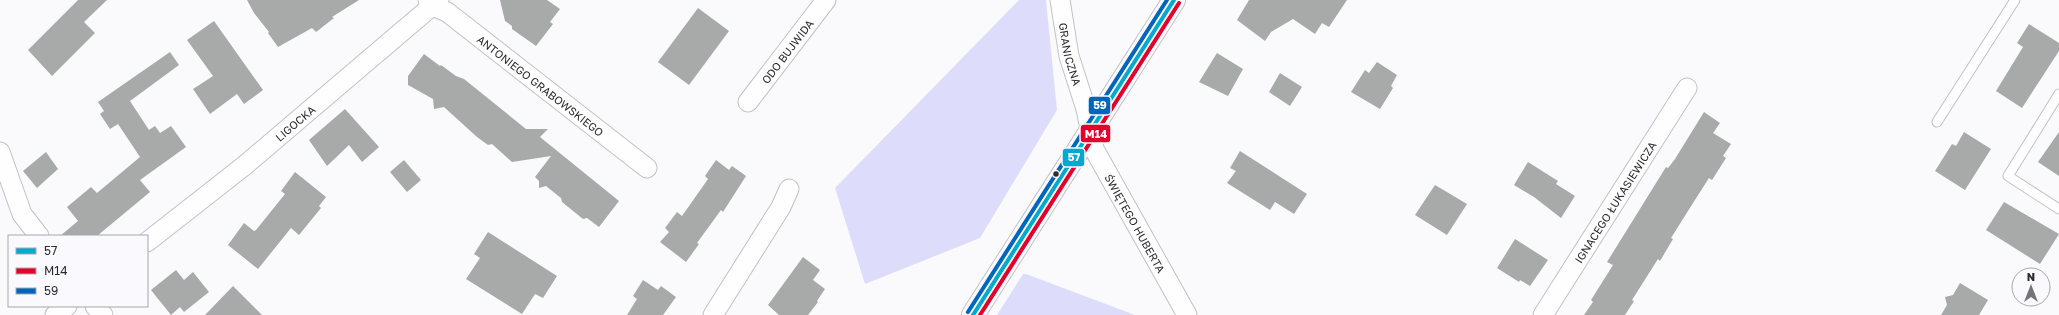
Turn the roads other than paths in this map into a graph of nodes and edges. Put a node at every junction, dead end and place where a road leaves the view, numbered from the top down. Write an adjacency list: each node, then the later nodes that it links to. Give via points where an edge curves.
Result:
1 (826, 0): 8 (street, ODO BUJWIDA)
2 (1060, 0): 10 (street, GRANICZNA, via 1069,56)
3 (1174, 0): 10 (main road)
4 (2015, 0): 9 (lane)
5 (433, 2): 12 (street, ANTONIEGO GRABOWSKIEGO); 16 (street, LIGOCKA, via 244,166)
6 (1687, 88): 24 (street, IGNACEGO ŁUKASIEWICZA)
7 (2059, 94): 14 (lane, via 2008,176)
8 (748, 102)
9 (1937, 122)
10 (1090, 129): 19 (street, ŚWIĘTEGO HUBERTA, via 1094,149 1109,179); 23 (main road)
11 (0, 152): 15 (street, via 22,214)
12 (647, 168)
13 (789, 189): 22 (street, via 781,207)
14 (2059, 209)
15 (38, 235)
16 (148, 241)
17 (66, 307): 20 (street)
18 (96, 307): 21 (street)
19 (1183, 312)
20 (55, 315)
21 (103, 315)
22 (713, 315)
23 (973, 315)
24 (1543, 315)

